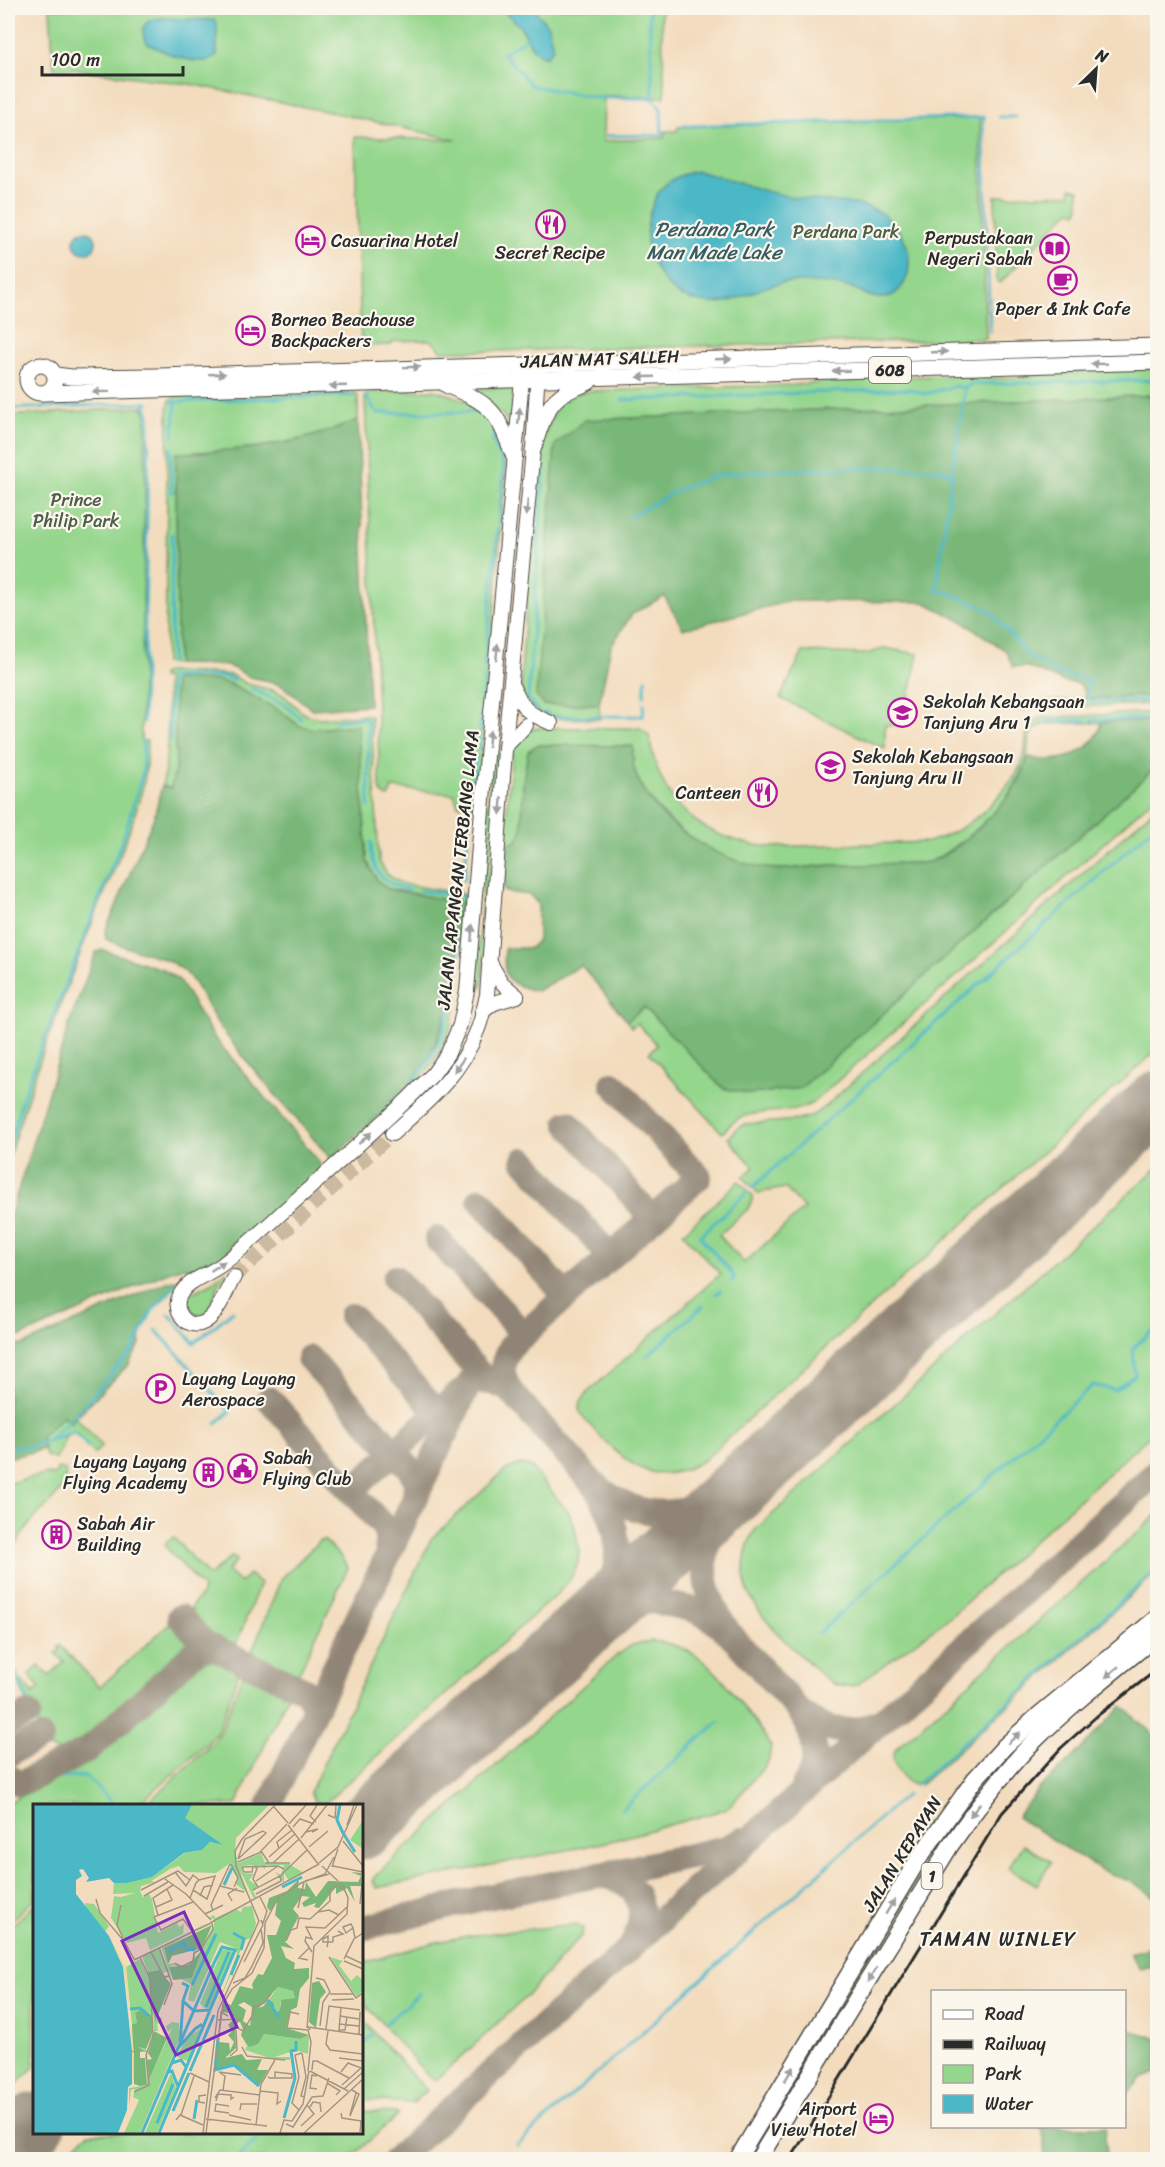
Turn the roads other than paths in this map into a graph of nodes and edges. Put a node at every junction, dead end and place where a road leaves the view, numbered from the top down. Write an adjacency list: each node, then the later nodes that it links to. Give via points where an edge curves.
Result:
1 (1158, 346): 3 (main road, JALAN MAT SALLEH / 608, one-way to 1)
2 (1158, 362): 5 (main road, JALAN MAT SALLEH / 608, one-way to 5)
3 (531, 372): 4 (main road, JALAN MAT SALLEH, one-way to 3); 5 (main road, JALAN MAT SALLEH / 608); 6 (main road, JALAN MAT SALLEH); 8 (main road, JALAN LAPANGAN TERBANG LAMA); 9 (main road, JALAN LAPANGAN TERBANG LAMA, one-way to 3)
4 (55, 375): 7 (main road, via 53,387); 7 (main road, via 45,366 29,371 29,386)
5 (597, 378): 8 (main road, via 557,398 543,417)
6 (441, 384): 7 (main road, JALAN MAT SALLEH, one-way to 7); 9 (main road, via 482,401 493,412)
7 (43, 393)
8 (533, 450): 10 (main road, JALAN LAPANGAN TERBANG LAMA, one-way to 10)
9 (514, 457): 17 (main road, JALAN LAPANGAN TERBANG LAMA, one-way to 9, via 206,1323 188,1323 180,1315 176,1304 186,1287 222,1265 409,1098 443,1060 460,1025 467,991)
10 (510, 682): 11 (main road, via 524,709); 13 (main road, JALAN LAPANGAN TERBANG LAMA)
11 (550, 723)
12 (526, 725): 13 (main road)
13 (505, 747): 14 (main road, JALAN LAPANGAN TERBANG LAMA, one-way to 14)
14 (489, 962): 15 (main road, JALAN LAPANGAN TERBANG LAMA); 15 (main road, via 501,982 517,996 494,1003)
15 (482, 1012): 16 (main road, JALAN LAPANGAN TERBANG LAMA, one-way to 16, via 478,1031 463,1061 445,1085)
16 (392, 1134)
17 (234, 1277)
18 (1158, 1617): 20 (highway, JALAN KEPAYAN / 1, one-way to 18, via 919,1858 963,1795 1018,1734)
19 (1158, 1635): 21 (highway, JALAN KEPAYAN / 1, one-way to 21, via 1048,1727 974,1811)
20 (737, 2160)
21 (758, 2160)

